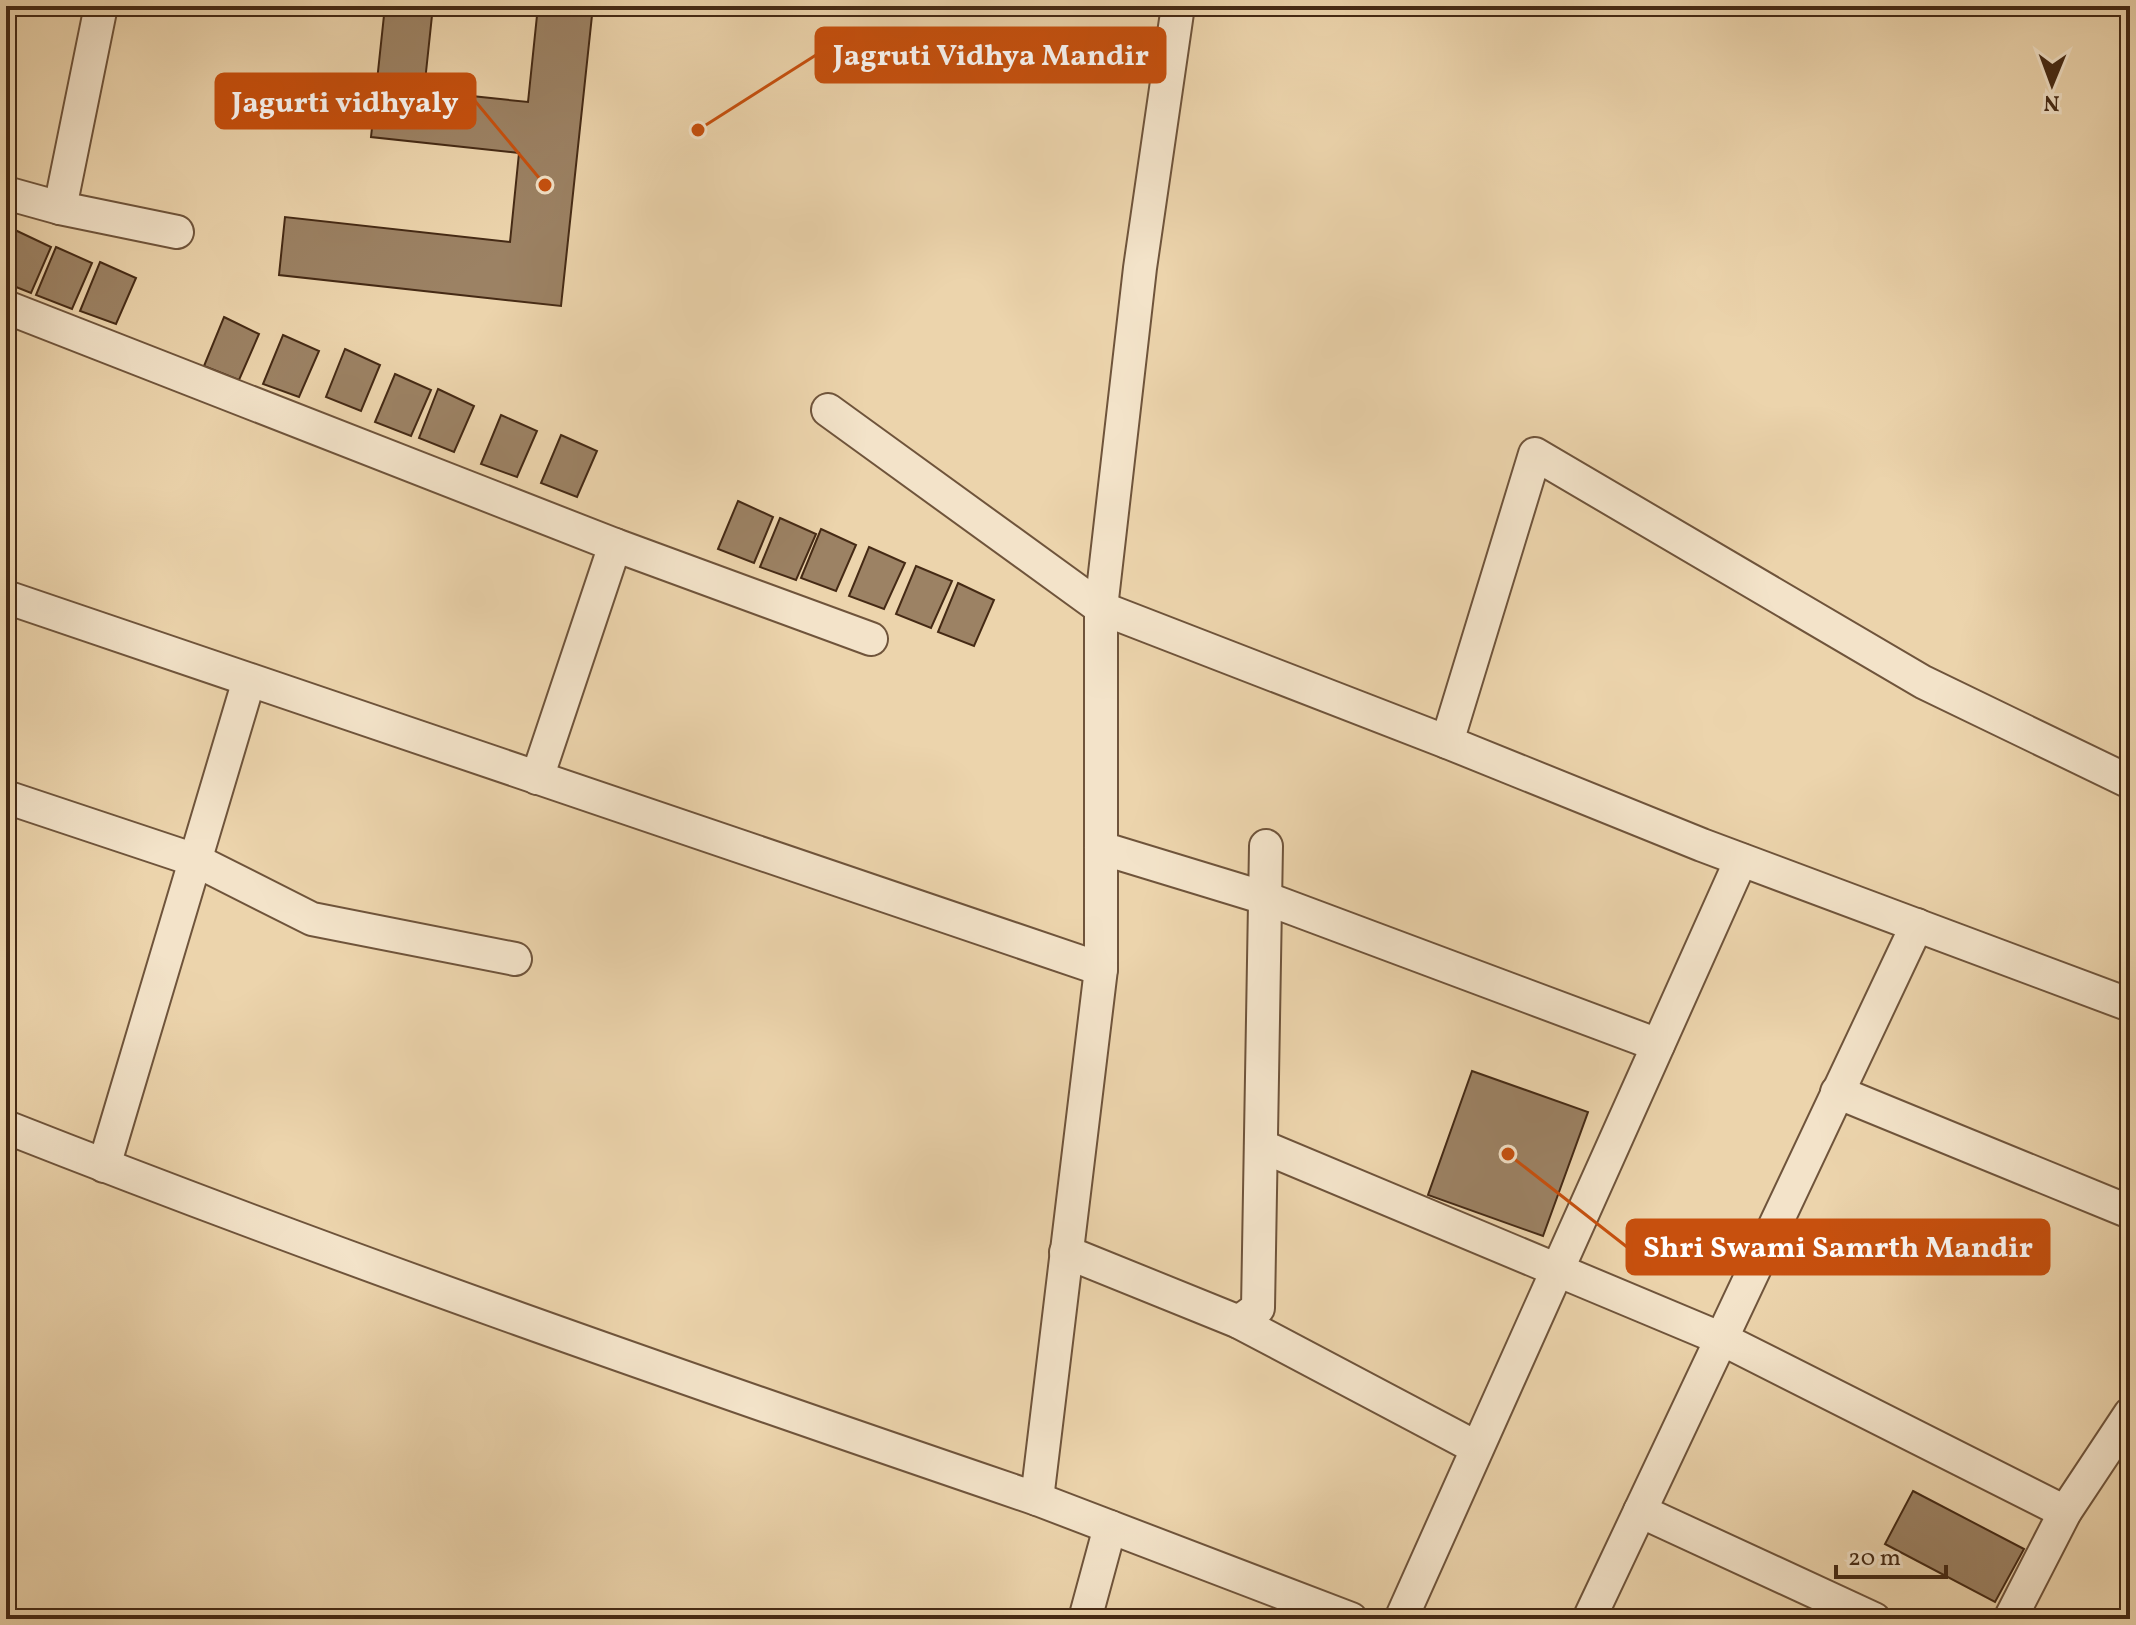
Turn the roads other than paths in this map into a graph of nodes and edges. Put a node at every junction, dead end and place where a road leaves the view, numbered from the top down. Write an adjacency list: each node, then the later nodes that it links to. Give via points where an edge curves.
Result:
1 (101, 6): 4 (street)
2 (1178, 6): 10 (street, via 1140,268)
3 (6, 193): 4 (street)
4 (60, 208): 5 (street)
5 (177, 232)
6 (6, 307): 8 (street)
7 (828, 410): 10 (street)
8 (615, 545): 11 (street); 14 (street)
9 (6, 597): 12 (street)
10 (1101, 608): 13 (street); 18 (street)
11 (871, 639)
12 (249, 680): 14 (street); 19 (street)
13 (1447, 742): 15 (street, via 1535,454 1923,682); 20 (street)
14 (537, 778): 24 (street)
15 (2130, 782)
16 (7, 800): 19 (street)
17 (1266, 846): 21 (street)
18 (1101, 848): 21 (street); 24 (street)
19 (195, 860): 23 (street, via 312,919); 30 (street)
20 (1741, 860): 22 (street); 26 (street)
21 (1265, 898): 26 (street); 29 (street)
22 (1917, 925): 25 (street); 27 (street)
23 (515, 959)
24 (1101, 969): 32 (street)
25 (2130, 1005)
26 (1658, 1045): 33 (street)
27 (1837, 1092): 31 (street); 35 (street)
28 (6, 1127): 30 (street)
29 (1261, 1146): 33 (street); 34 (street, via 1258,1308)
30 (104, 1166): 38 (street, via 678,1377)
31 (2130, 1212)
32 (1066, 1252): 34 (street); 38 (street)
33 (1556, 1270): 35 (street); 37 (street)
34 (1239, 1322): 37 (street)
35 (1722, 1339): 39 (street); 40 (street)
36 (2130, 1414): 40 (street)
37 (1477, 1448): 44 (street)
38 (1037, 1499): 41 (street)
39 (1640, 1511): 45 (street); 46 (street)
40 (2065, 1512): 47 (street)
41 (1110, 1527): 42 (street); 43 (street)
42 (1085, 1619)
43 (1351, 1619)
44 (1401, 1619)
45 (1589, 1619)
46 (1874, 1619)
47 (2010, 1619)

